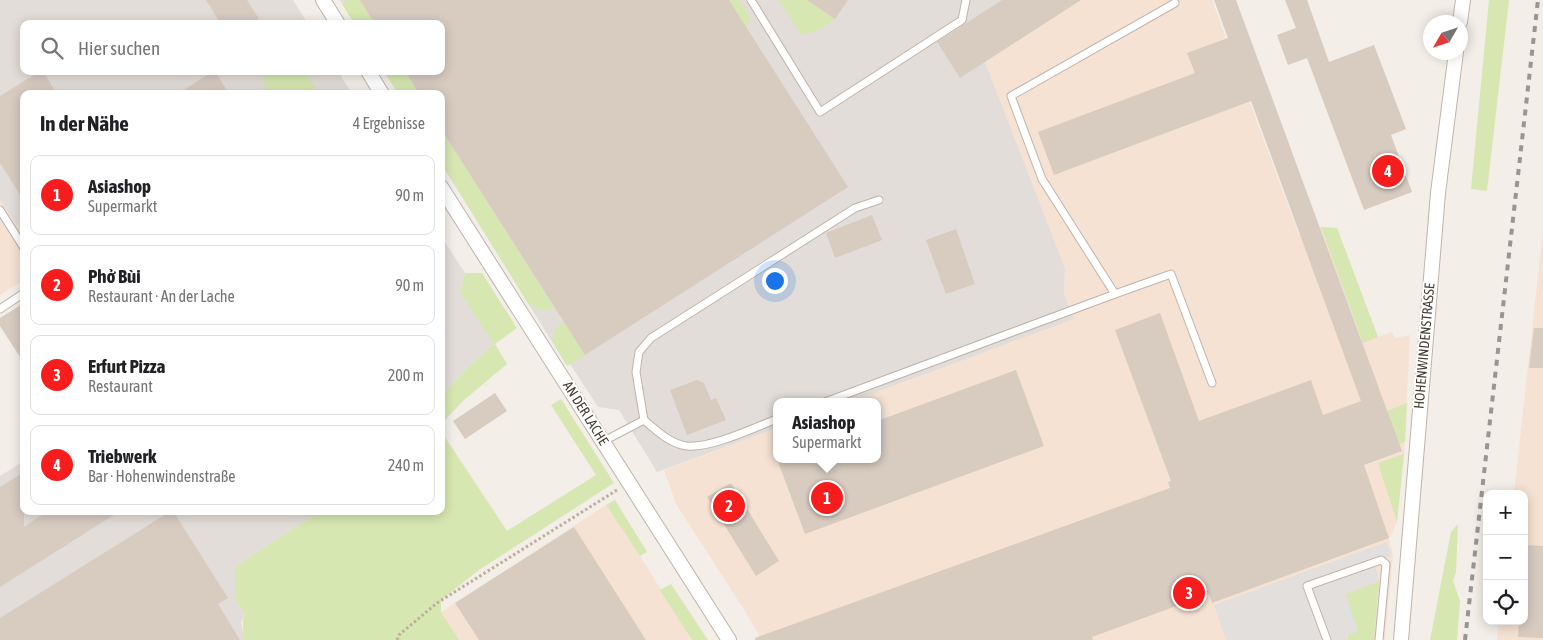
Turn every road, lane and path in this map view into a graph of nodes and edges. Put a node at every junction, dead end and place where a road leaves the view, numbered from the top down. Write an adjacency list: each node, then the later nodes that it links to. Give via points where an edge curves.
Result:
1 (323, 0): 7 (street)
2 (751, 0): 3 (lane, via 820,112 962,20)
3 (966, 0)
4 (1463, 0): 6 (street)
5 (1175, 3): 15 (lane, via 1011,96 1042,180)
6 (1461, 15)
7 (336, 20)
8 (1455, 60): 28 (street, HOHENWINDENSTRASSE, via 1438,193)
9 (370, 75): 10 (street)
10 (380, 90)
11 (445, 193): 22 (street, AN DER LACHE)
12 (879, 200): 20 (lane, via 855,208 650,338 639,352 636,372)
13 (0, 210): 14 (lane)
14 (20, 242)
15 (1115, 294): 18 (lane, via 1171,274); 19 (lane)
16 (20, 296): 17 (lane)
17 (0, 309)
18 (1212, 383)
19 (836, 398)
20 (644, 420): 21 (lane, via 664,437 685,446 703,445); 22 (lane)
21 (773, 420)
22 (604, 441): 23 (street, AN DER LACHE)
23 (630, 482): 24 (path, via 437,603); 25 (street, AN DER LACHE)
24 (397, 640)
25 (729, 640)
26 (1327, 640): 27 (lane, via 1307,586 1381,560 1386,564)
27 (1379, 640)
28 (1400, 640)

